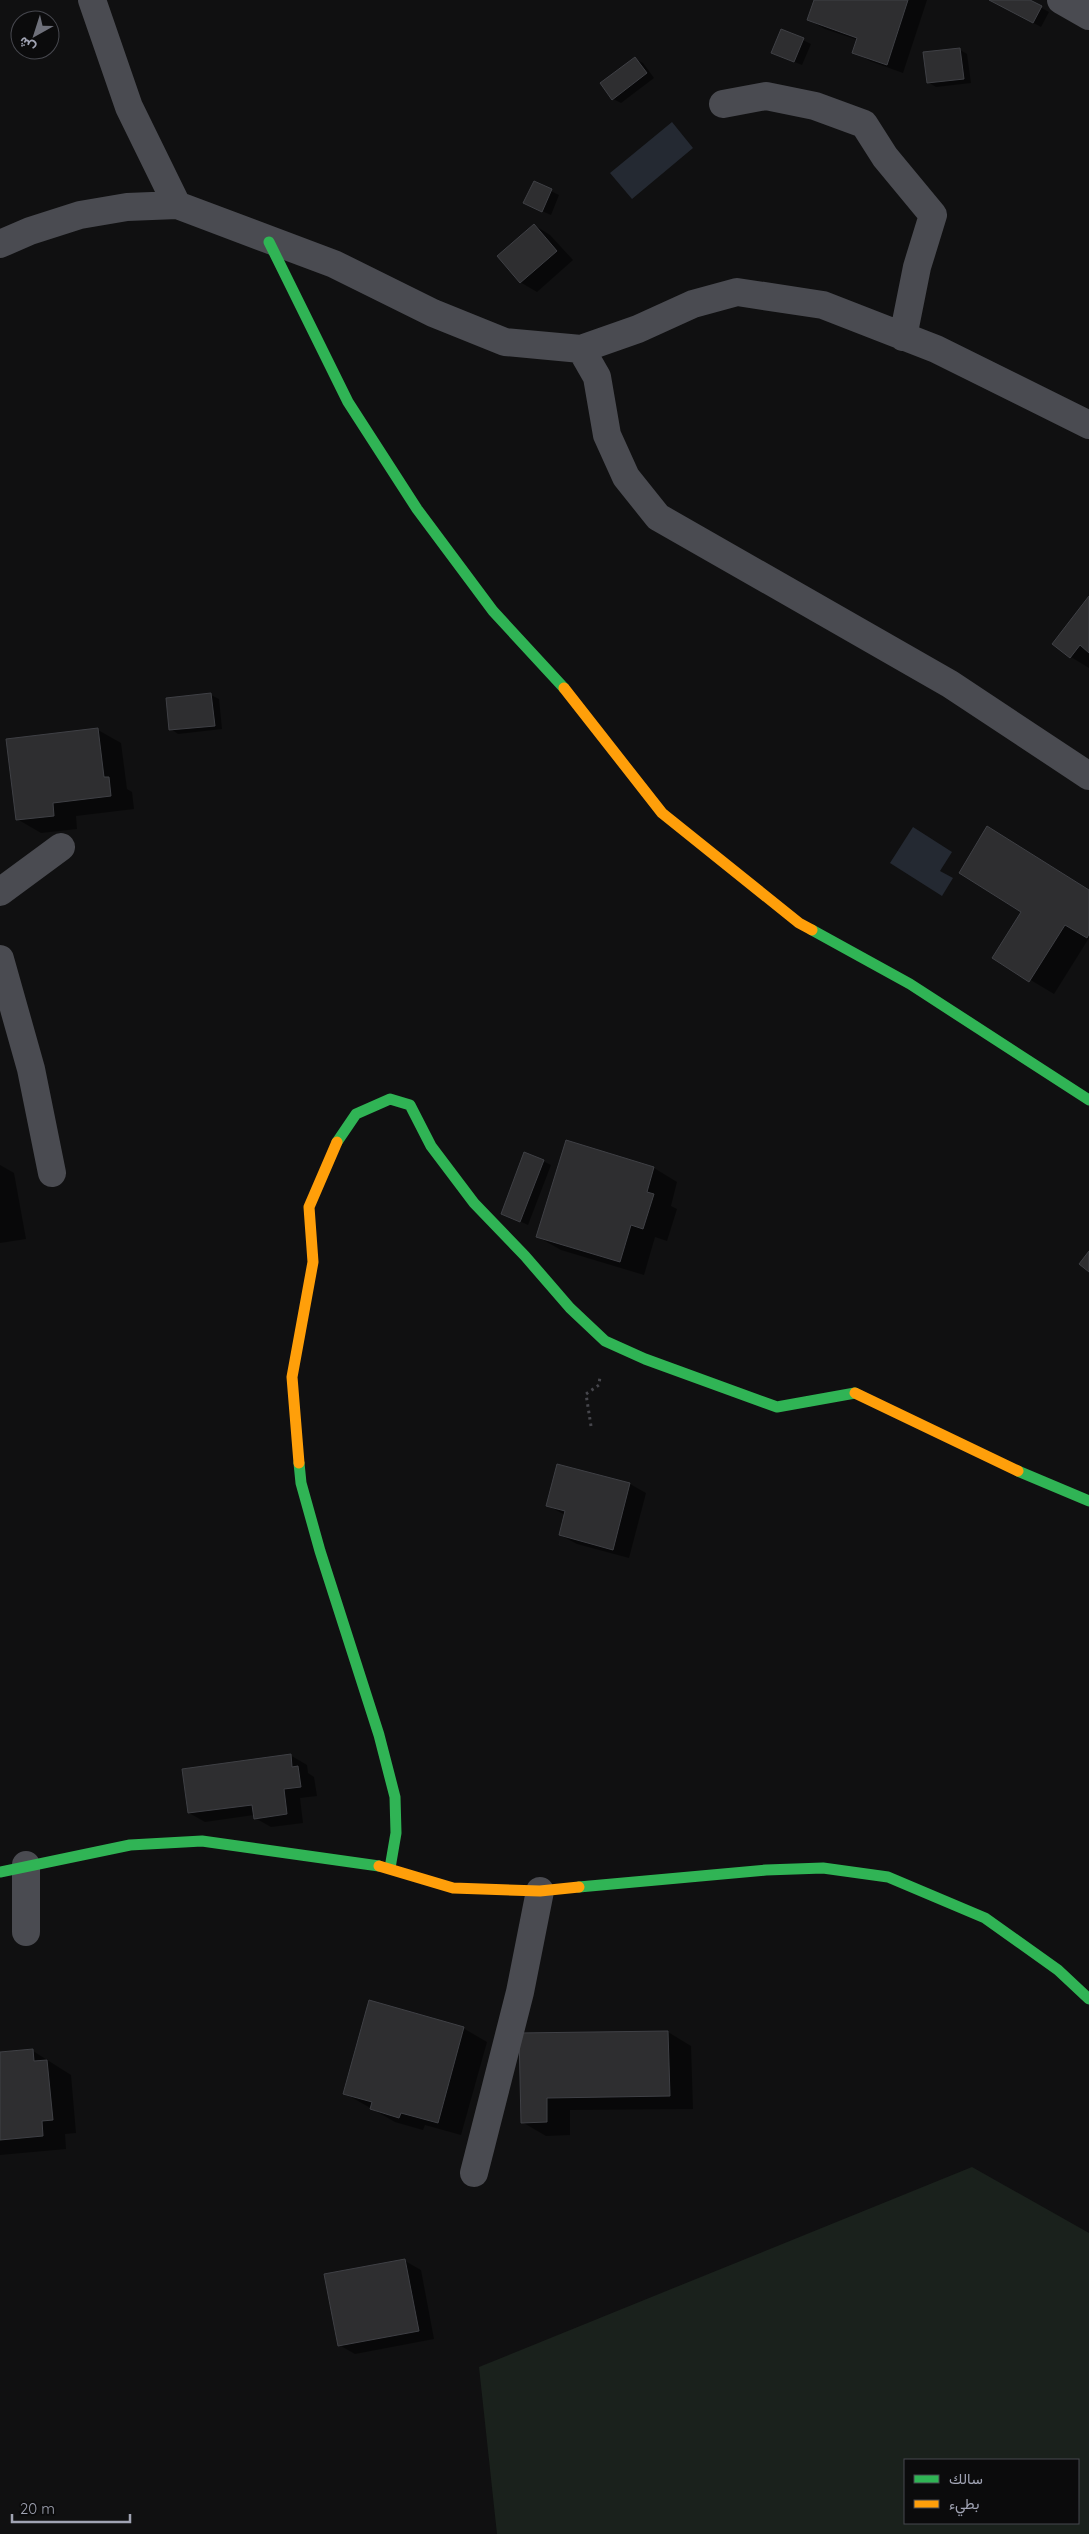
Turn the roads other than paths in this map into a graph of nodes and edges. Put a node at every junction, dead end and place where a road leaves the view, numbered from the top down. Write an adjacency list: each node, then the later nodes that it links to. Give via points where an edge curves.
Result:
1 (92, 0): 5 (street, via 129,107)
2 (1061, 0): 3 (street)
3 (1089, 16)
4 (723, 104): 8 (street, via 766,96 815,106 864,124 885,157 933,215)
5 (176, 206): 6 (street); 7 (street, via 127,207 80,215)
6 (269, 242): 9 (street, via 334,264 433,313 506,342); 15 (street, via 348,402 417,509 493,611 565,690 662,813 799,923 910,984)
7 (0, 244)
8 (903, 337): 9 (street, via 823,306 737,292 693,304 638,329); 10 (street, via 936,349)
9 (581, 349): 11 (street, via 597,377 607,435 622,469 658,518 950,684)
10 (1089, 425)
11 (1089, 776)
12 (61, 847): 13 (street)
13 (0, 892)
14 (0, 958): 16 (street, via 31,1069)
15 (1089, 1100)
16 (52, 1173)
17 (1089, 1501): 19 (street, via 983,1456 857,1393 777,1406 645,1359 605,1340 570,1308 474,1202 431,1146 410,1105 390,1099 356,1114 340,1136 309,1206 313,1262 292,1377 301,1483 380,1735 395,1797 396,1833)
18 (26, 1865): 19 (street, via 130,1845 202,1841); 20 (street); 22 (street)
19 (390, 1868): 21 (street, via 453,1888)
20 (0, 1872)
21 (540, 1891): 23 (street, via 766,1870 824,1868 888,1877 984,1918 1058,1970); 24 (street, via 520,1992)
22 (26, 1932)
23 (1089, 1999)
24 (474, 2173)

